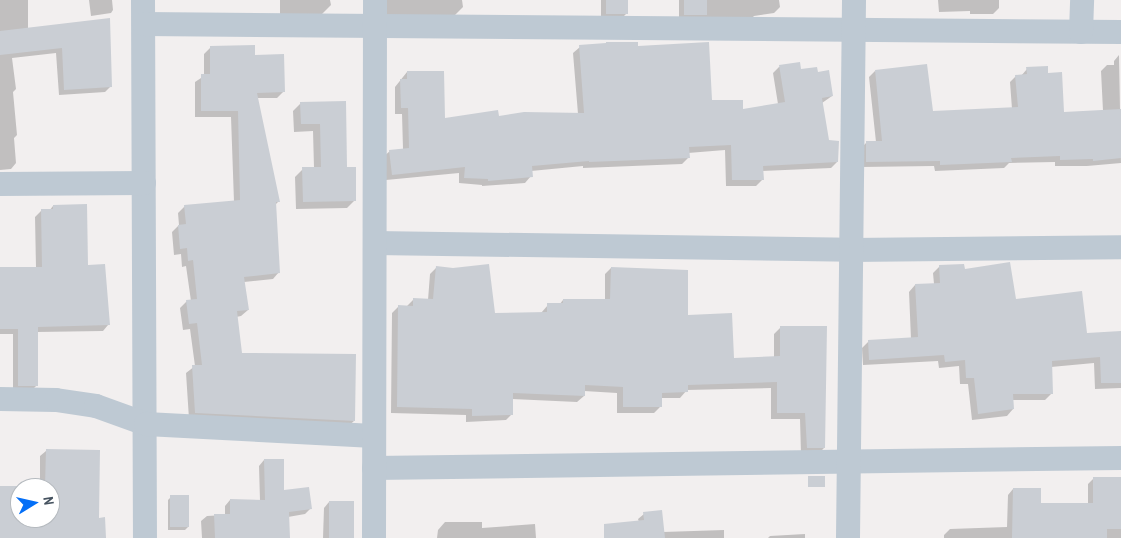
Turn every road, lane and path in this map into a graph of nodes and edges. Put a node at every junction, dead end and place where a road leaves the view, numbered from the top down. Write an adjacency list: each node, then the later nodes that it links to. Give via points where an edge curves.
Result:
1 (143, 0): 5 (street)
2 (375, 0): 6 (street)
3 (854, 0): 7 (street)
4 (1082, 0): 8 (street)
5 (144, 24): 6 (street); 10 (street)
6 (376, 25): 7 (street); 12 (street)
7 (855, 28): 8 (street); 14 (street)
8 (1081, 32): 9 (street)
9 (1121, 32)
10 (144, 183): 11 (street); 16 (street)
11 (0, 184)
12 (375, 243): 14 (street); 17 (street)
13 (1121, 247): 14 (street)
14 (852, 250): 19 (street)
15 (0, 399): 16 (street, via 56,400 96,406)
16 (146, 424): 17 (street); 21 (street)
17 (374, 436): 20 (street)
18 (1121, 458): 19 (street)
19 (849, 462): 20 (street); 23 (street)
20 (374, 468): 22 (street)
21 (145, 538)
22 (374, 538)
23 (848, 538)

